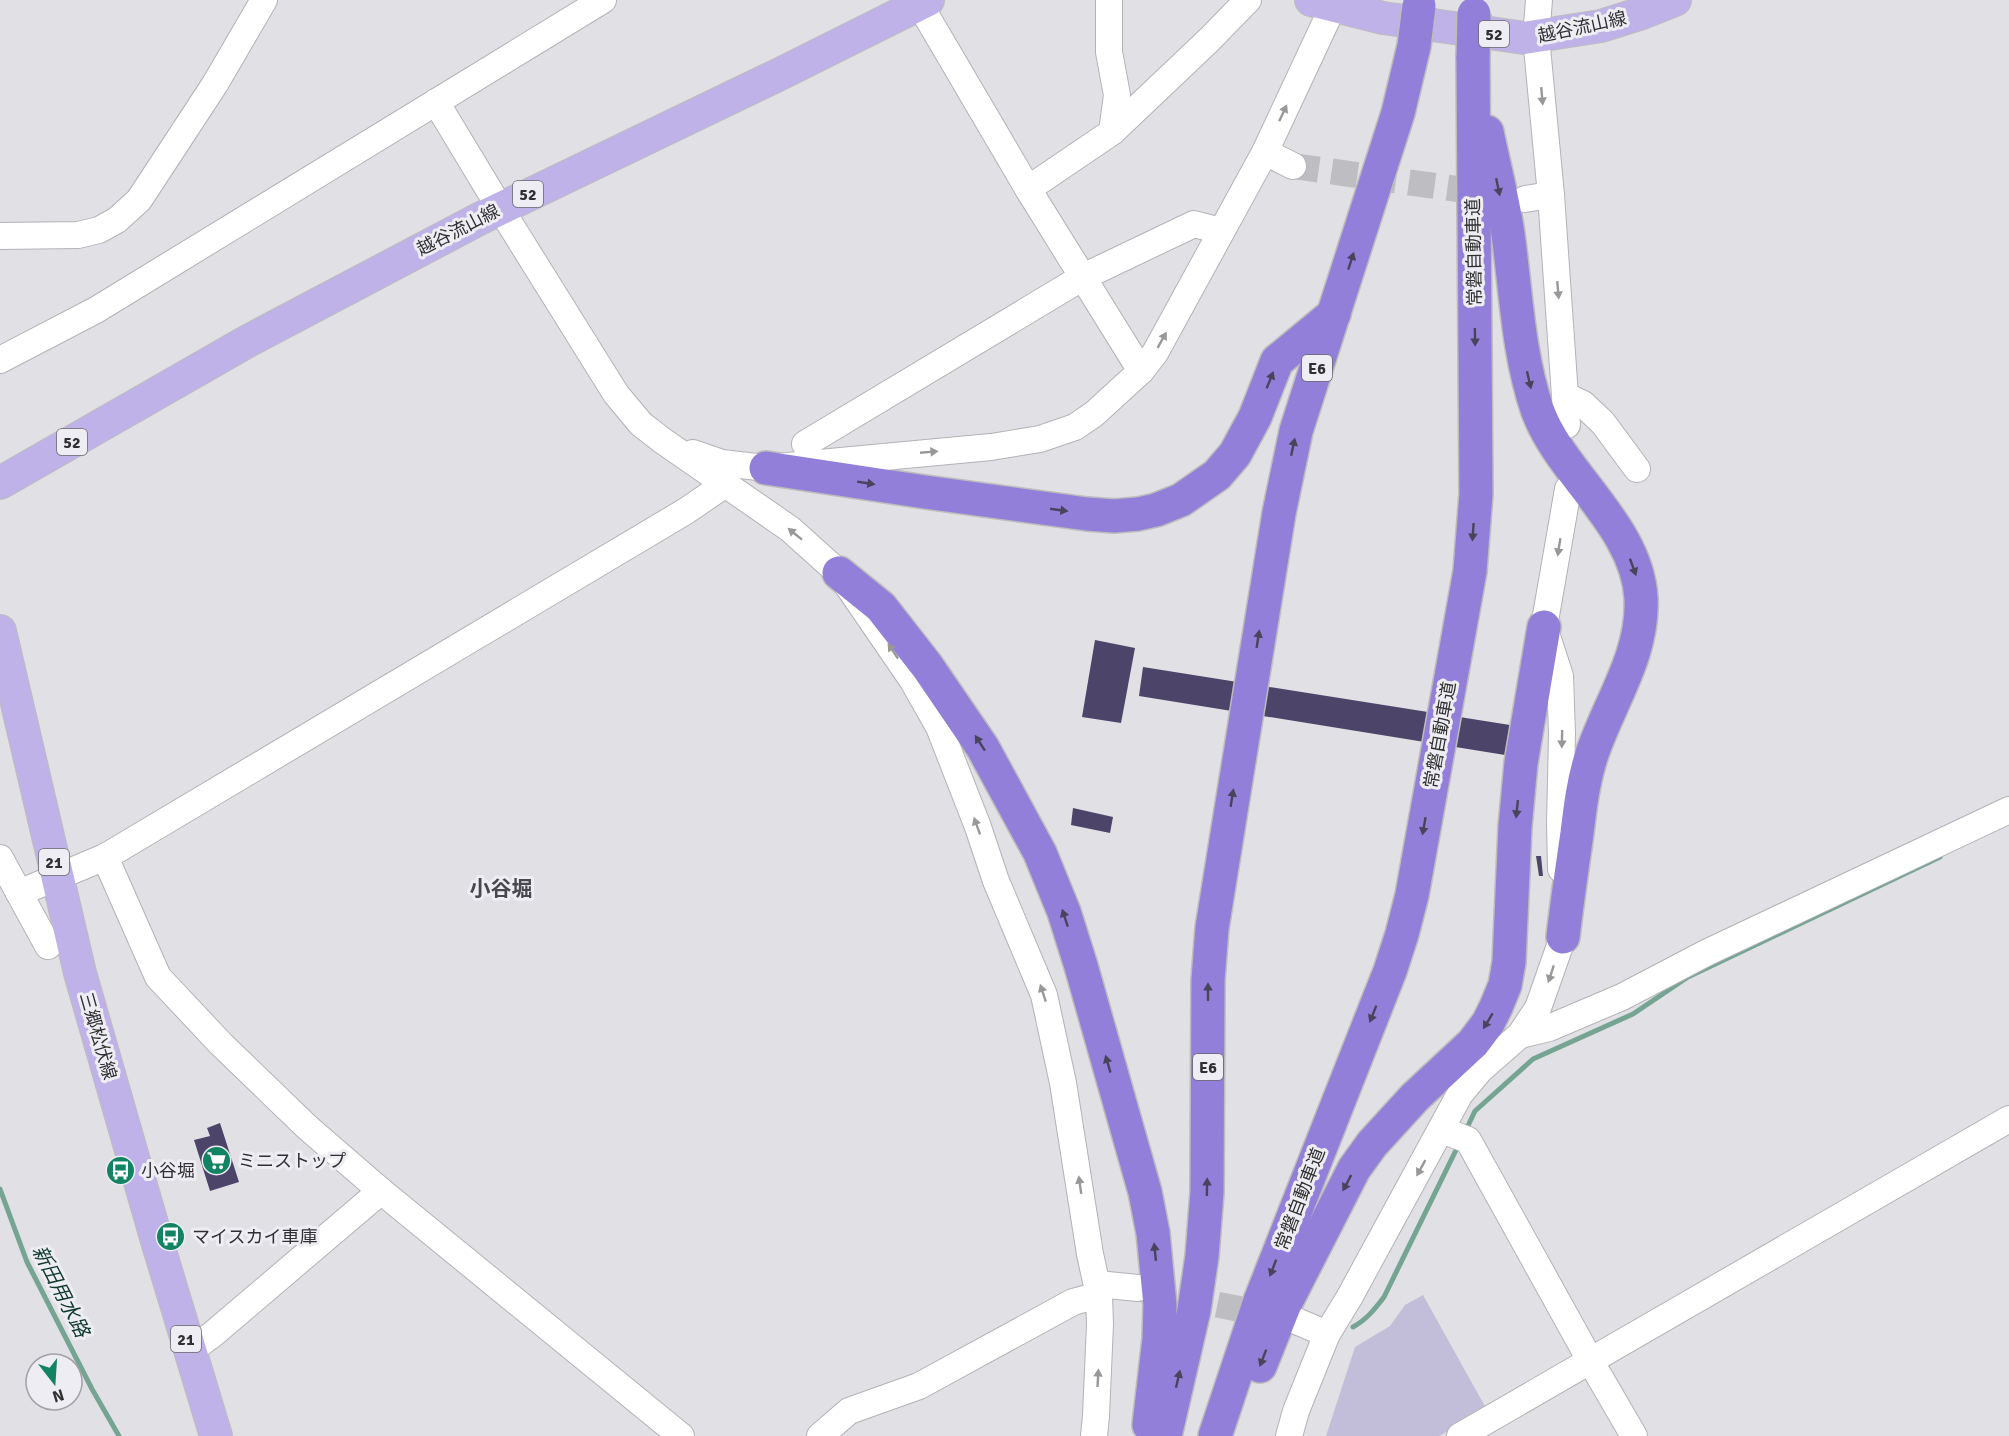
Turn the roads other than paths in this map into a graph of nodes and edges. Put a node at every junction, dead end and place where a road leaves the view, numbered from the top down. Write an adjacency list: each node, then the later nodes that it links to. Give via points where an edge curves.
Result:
1 (264, 0): 22 (street, via 139,200 117,220 78,235)
2 (603, 0): 13 (street)
3 (1109, 0): 14 (street, via 1108,52 1117,95)
4 (1248, 0): 14 (street)
5 (1539, 0): 11 (street)
6 (1675, 0): 11 (main road, 越谷流山線 / 52, via 1601,26)
7 (922, 1): 17 (street); 20 (main road, 越谷流山線 / 52, via 778,75)
8 (1327, 2): 11 (main road, 越谷流山線 / 52, via 1383,18); 15 (street, one-way to 8)
9 (1419, 3): 24 (highway, E6, one-way to 9, bridge, via 1398,113 1414,46)
10 (1474, 7): 12 (highway, 常磐自動車道, bridge)
11 (1536, 37): 18 (street, one-way to 18)
12 (1473, 63): 44 (highway, one-way to 44, via 1508,232 1529,382 1550,438 1625,546 1641,597 1640,620 1628,670 1591,758 1582,797); 62 (highway, 常磐自動車道, one-way to 62, via 1476,494 1470,571 1414,884 1390,971 1260,1300)
13 (436, 102): 20 (street); 25 (street, via 96,310)
14 (1112, 132): 17 (street)
15 (1265, 152): 16 (street); 21 (street)
16 (1293, 166)
17 (1029, 189): 23 (street)
18 (1551, 195): 19 (street); 27 (street, one-way to 27)
19 (1525, 199)
20 (500, 208): 29 (street, via 616,394 641,424); 33 (main road, 越谷流山線 / 52, via 248,341)
21 (1221, 231): 23 (street, via 1194,224); 26 (street, one-way to 21)
22 (0, 236)
23 (1083, 277): 26 (street); 30 (street)
24 (1334, 314): 31 (highway, one-way to 24, via 1087,514 1114,516 1156,510 1181,500 1218,475 1255,417 1277,361); 61 (highway, E6, one-way to 24, via 1194,1310 1202,1256 1207,1192 1208,980 1218,884 1279,513 1296,431)
25 (0, 360)
26 (1141, 371): 31 (street, one-way to 26, via 1040,439 1075,427)
27 (1566, 396): 28 (street); 32 (street, via 1583,404 1603,423)
28 (1567, 424)
29 (663, 441): 31 (street, via 722,463); 34 (street)
30 (805, 444)
31 (766, 468)
32 (1637, 469)
33 (0, 483)
34 (724, 485): 36 (street, one-way to 34, via 790,529); 40 (street)
35 (1568, 489): 37 (street, one-way to 37)
36 (839, 573): 51 (street, one-way to 36, via 1044,995 996,881 939,727 913,681); 60 (highway, one-way to 36, via 1160,1317 1153,1233 1145,1192 1064,912 1040,854 983,748 881,607)
37 (1544, 627): 44 (street, one-way to 44, via 1560,676 1562,706); 63 (highway, one-way to 63, via 1523,742 1509,962 1496,1007 1473,1043 1394,1118 1354,1169 1284,1306)
38 (0, 631): 42 (main road, 三郷松伏線 / 21)
39 (2009, 810): 46 (street, via 1706,953 1622,997 1549,1028)
40 (105, 857): 42 (street); 49 (street, via 158,977 267,1089)
41 (0, 858): 43 (street)
42 (58, 878): 43 (street); 54 (main road, 三郷松伏線 / 21, via 83,984)
43 (18, 893): 45 (street)
44 (1563, 937): 46 (street, one-way to 46, via 1538,1008)
45 (48, 946)
46 (1520, 1035): 48 (street, via 1480,1070 1460,1094)
47 (2009, 1119): 55 (street)
48 (1442, 1130): 53 (street, one-way to 53); 55 (street, via 1468,1140)
49 (381, 1191): 54 (street); 57 (street)
50 (1138, 1288): 51 (street)
51 (1098, 1289): 58 (street, via 919,1386 849,1411); 59 (street, one-way to 51, via 1100,1347)
52 (1294, 1320): 53 (street)
53 (1327, 1334): 64 (street)
54 (190, 1351): 56 (main road, 三郷松伏線 / 21)
55 (1590, 1362): 65 (street); 66 (street)
56 (216, 1436)
57 (681, 1436)
58 (820, 1436)
59 (1094, 1436)
60 (1148, 1436)
61 (1165, 1436)
62 (1215, 1436)
63 (1237, 1436)
64 (1289, 1436)
65 (1460, 1436)
66 (1634, 1436)

